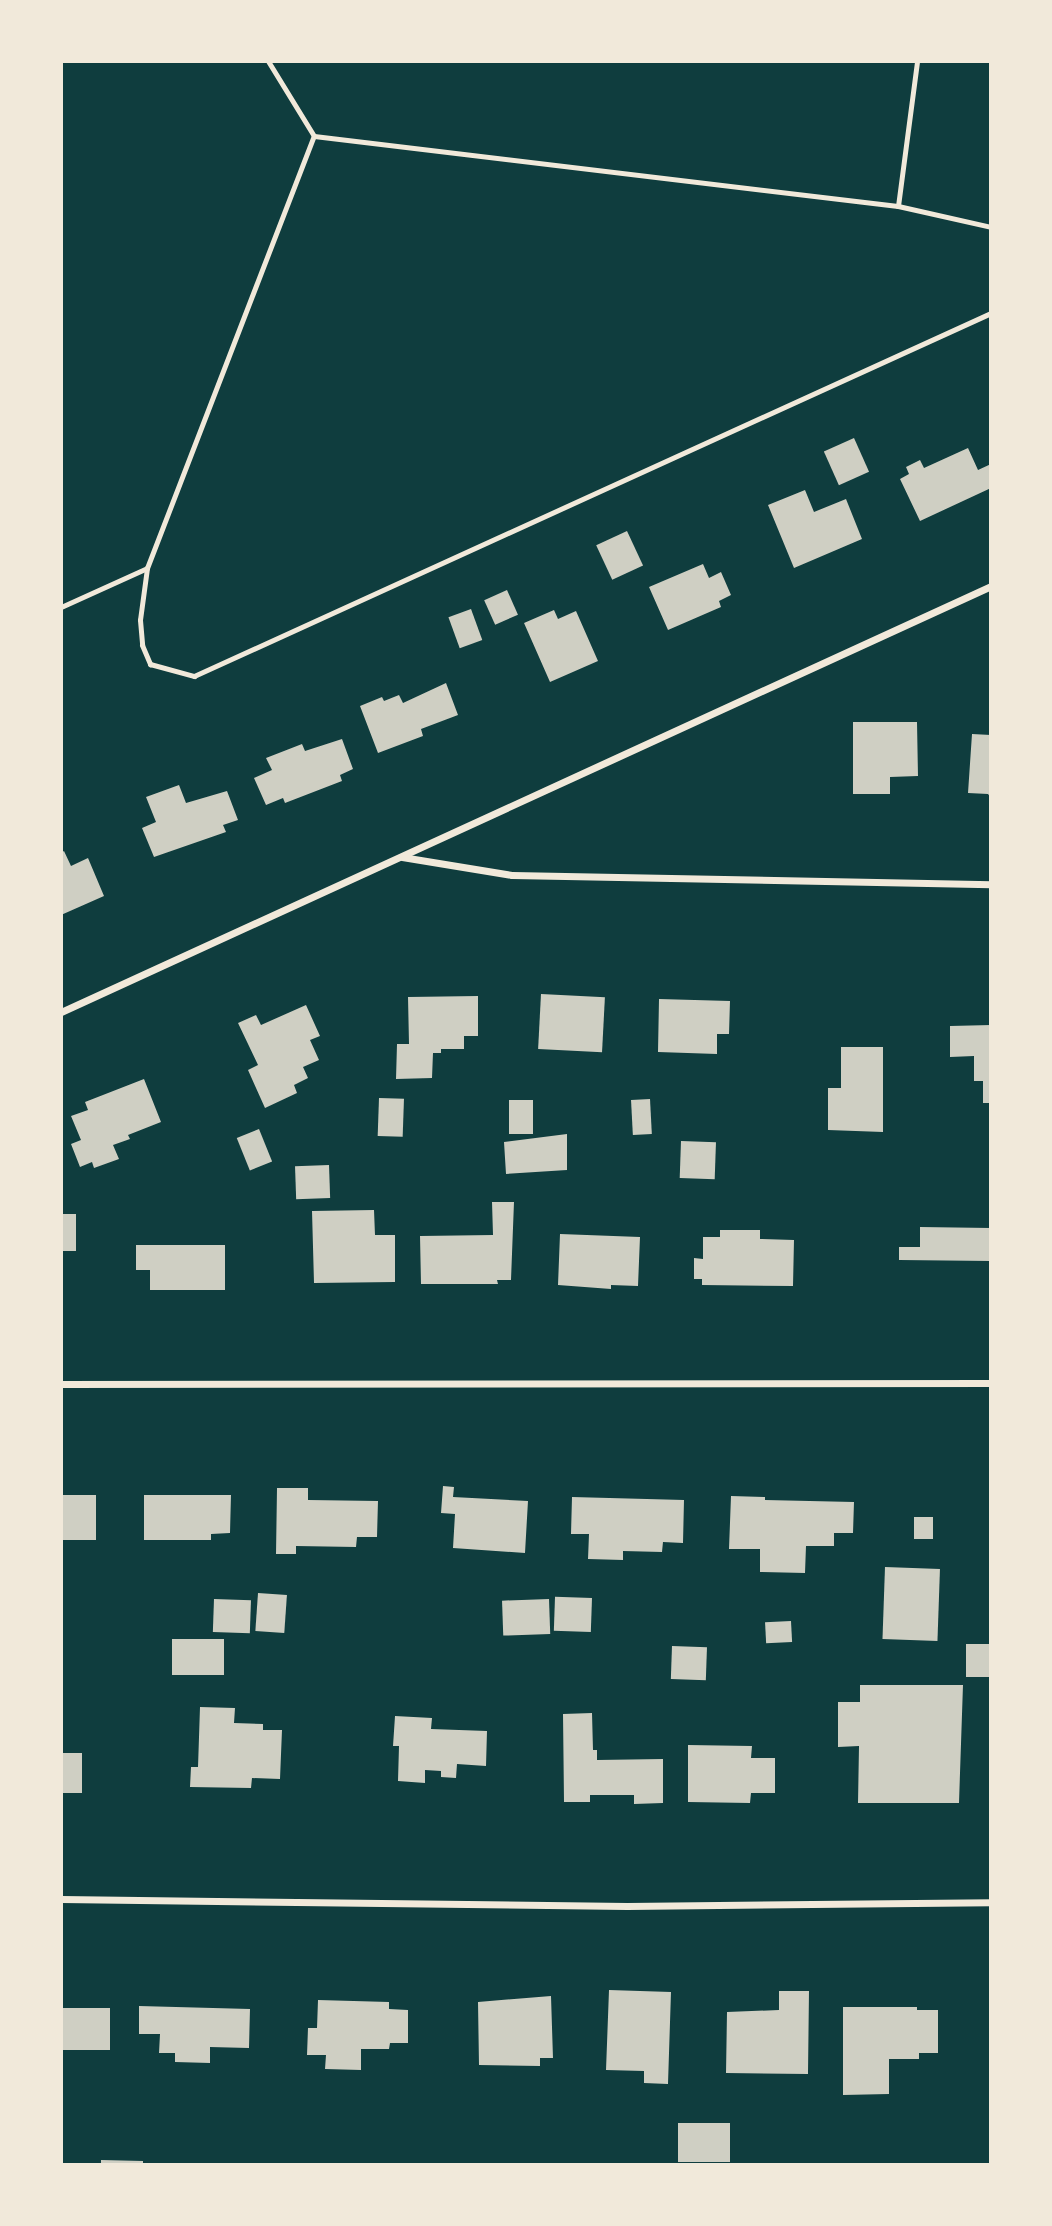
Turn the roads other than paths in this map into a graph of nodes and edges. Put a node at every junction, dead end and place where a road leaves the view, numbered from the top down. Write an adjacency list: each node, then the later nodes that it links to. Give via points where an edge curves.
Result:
1 (268, 61): 3 (lane)
2 (917, 61): 4 (lane)
3 (314, 136): 4 (lane); 7 (lane)
4 (898, 206): 5 (lane)
5 (991, 227)
6 (991, 313): 7 (lane, via 194,676 150,664 142,645 140,620)
7 (147, 568): 9 (lane)
8 (991, 586): 10 (street)
9 (61, 607)
10 (401, 857): 11 (street, via 512,875); 12 (street)
11 (991, 884)
12 (61, 1012)
13 (991, 1383): 14 (street)
14 (61, 1384)
15 (61, 1899): 16 (street, via 627,1906)
16 (991, 1902)

